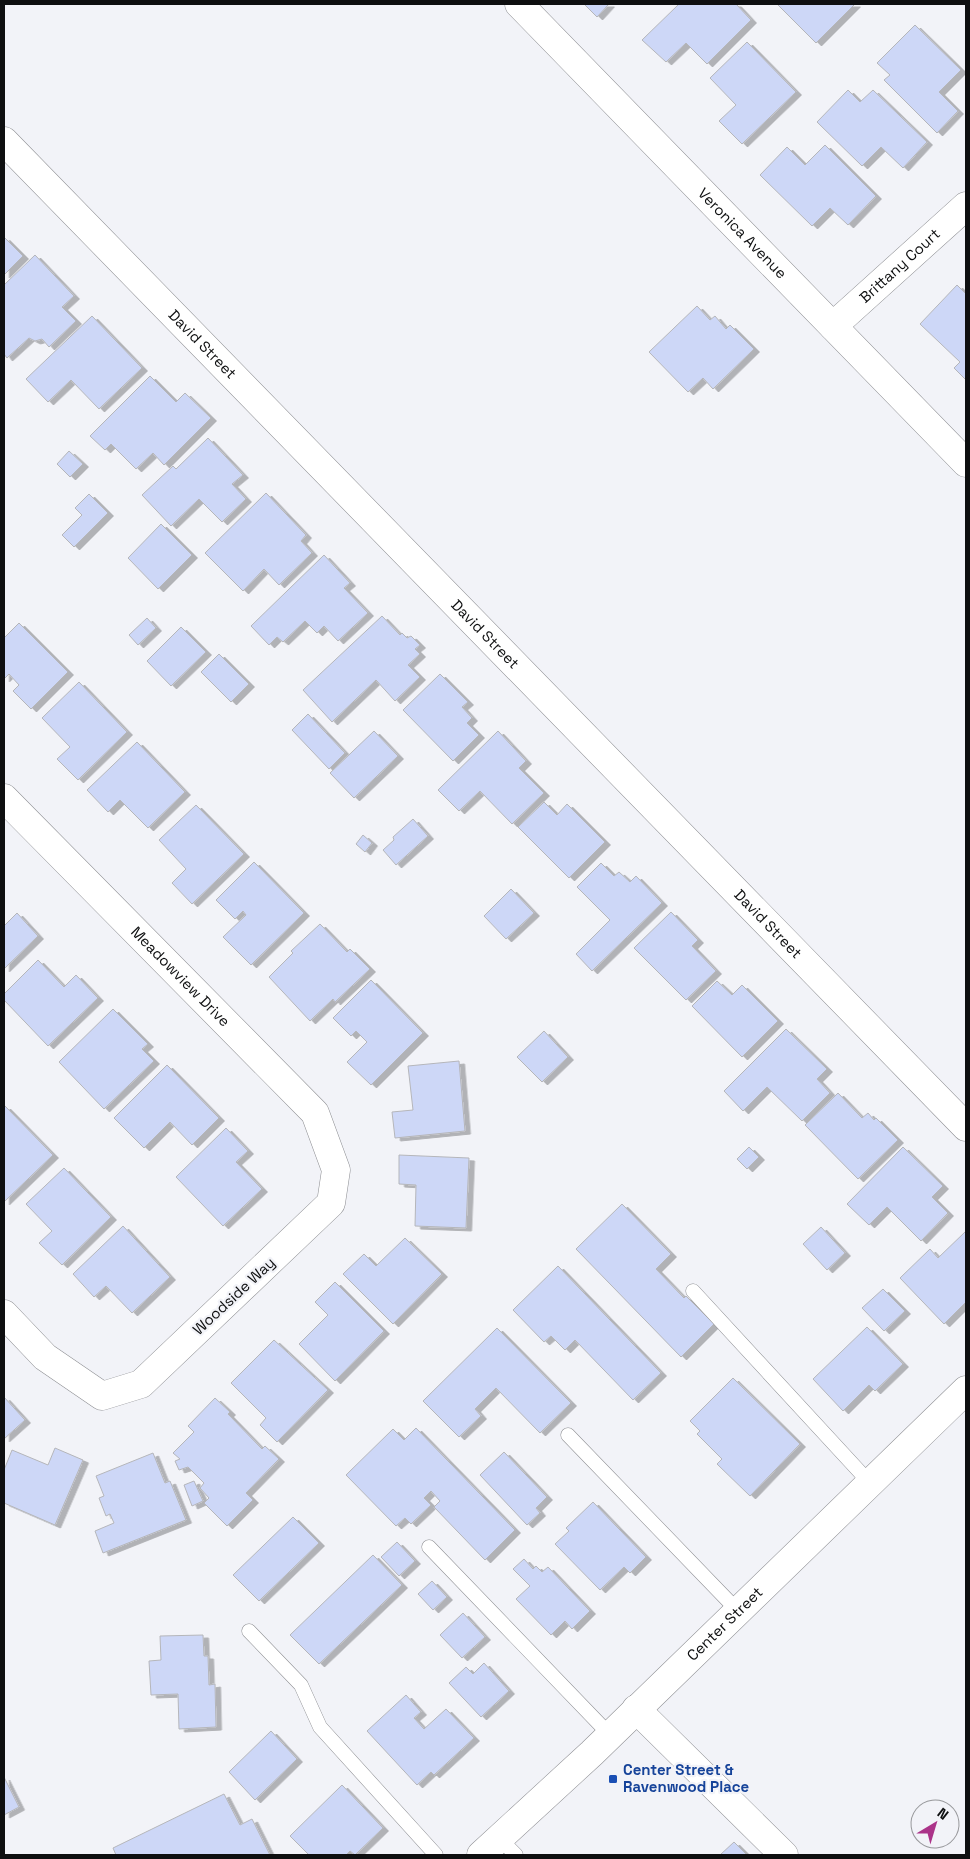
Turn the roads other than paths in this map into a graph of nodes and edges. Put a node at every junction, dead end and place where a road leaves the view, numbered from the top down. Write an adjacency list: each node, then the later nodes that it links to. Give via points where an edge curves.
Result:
1 (519, 4): 4 (street, Veronica Avenue)
2 (4, 141): 7 (street, David Street)
3 (966, 206): 4 (street, Brittany Court)
4 (833, 326): 5 (street, Veronica Avenue)
5 (966, 463)
6 (4, 798): 8 (street, Meadowview Drive, via 315,1113)
7 (966, 1127)
8 (336, 1170): 10 (street, Woodside Way, via 331,1203 140,1384 102,1396 44,1357)
9 (693, 1291): 13 (lane)
10 (4, 1314)
11 (966, 1390): 13 (street, Center Street)
12 (568, 1435): 15 (lane)
13 (870, 1483): 15 (street, Center Street)
14 (429, 1547): 18 (lane)
15 (738, 1611): 17 (street, Center Street)
16 (249, 1631): 20 (lane, via 301,1686 320,1727)
17 (636, 1709): 18 (street, Center Street); 21 (street)
18 (610, 1734): 19 (street, Center Street)
19 (499, 1849)
20 (436, 1855)
21 (784, 1855)

